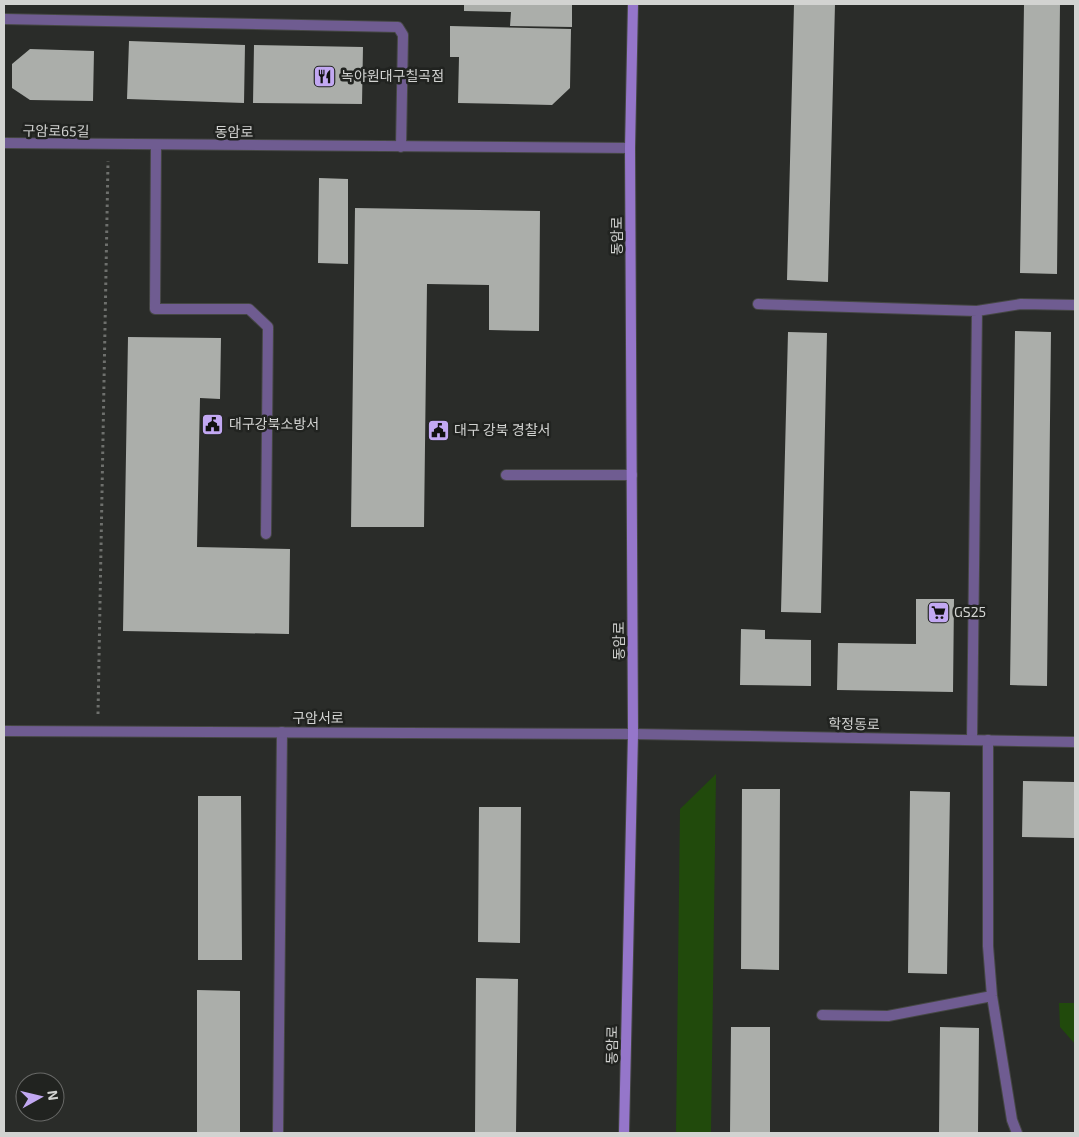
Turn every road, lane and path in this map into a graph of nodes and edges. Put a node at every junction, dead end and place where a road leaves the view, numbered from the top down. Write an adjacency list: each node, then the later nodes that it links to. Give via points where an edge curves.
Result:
1 (633, 4): 7 (main road, 동암로)
2 (4, 19): 6 (street, via 398,28 404,35)
3 (4, 143): 4 (street, 구암로65길)
4 (108, 145): 5 (street, 동암로); 15 (path)
5 (156, 145): 6 (street, 동암로); 13 (street, via 155,309 250,309 268,327)
6 (401, 147): 7 (street, 동암로)
7 (630, 148): 12 (main road, 동암로)
8 (758, 304): 10 (street)
9 (1075, 305): 10 (street, via 1020,304)
10 (977, 311): 18 (street)
11 (506, 475): 12 (street)
12 (632, 476): 17 (main road, 동암로)
13 (266, 534)
14 (4, 731): 15 (street, 구암서로)
15 (98, 731): 16 (street, 구암서로)
16 (282, 732): 17 (street, 구암서로); 23 (street)
17 (633, 734): 18 (street, 학정동로); 24 (main road, 동암로)
18 (972, 740): 19 (street, 학정동로)
19 (988, 740): 20 (street, 학정동로); 21 (street, via 988,946)
20 (1075, 742)
21 (992, 996): 22 (street, via 888,1016); 25 (street, via 1012,1120)
22 (822, 1015)
23 (278, 1133)
24 (624, 1133)
25 (1017, 1133)

